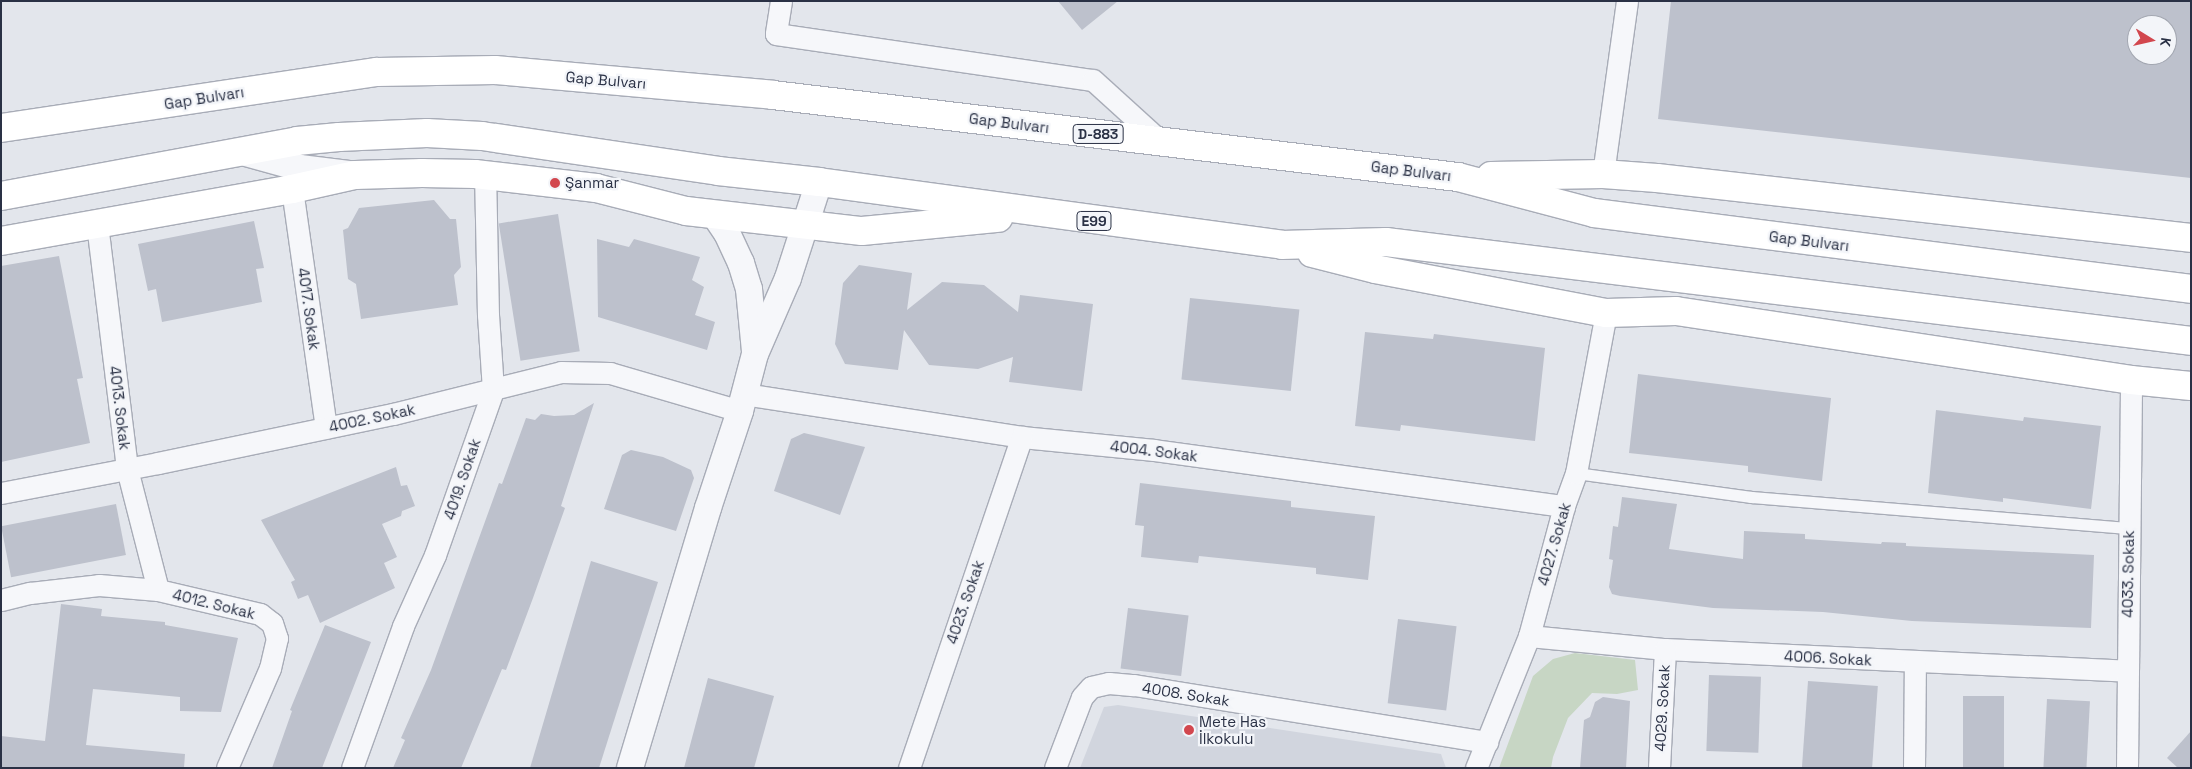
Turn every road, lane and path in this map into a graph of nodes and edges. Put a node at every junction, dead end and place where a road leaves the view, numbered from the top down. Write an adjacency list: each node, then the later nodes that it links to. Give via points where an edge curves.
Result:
1 (781, 1): 4 (street, via 776,34 1093,80)
2 (1627, 1): 6 (street)
3 (1, 128): 4 (highway, Gap Bulvarı / D-883, via 378,72 495,70 773,95)
4 (1160, 141): 9 (highway, Gap Bulvarı / D-883)
5 (242, 152): 7 (street, via 300,168); 10 (highway, E99, via 339,137 427,133 482,136 718,171); 12 (highway, E99)
6 (1603, 174): 9 (highway); 17 (highway)
7 (355, 175): 8 (highway); 11 (highway)
8 (485, 175): 14 (highway, via 596,188 686,211); 26 (street, 4019. Sokak)
9 (1458, 176): 20 (highway, Gap Bulvarı / D-883, via 1594,213)
10 (819, 182): 13 (highway, E99); 16 (street)
11 (292, 190): 15 (highway); 28 (street, 4017. Sokak)
12 (1, 196)
13 (1041, 213): 16 (highway, via 862,231); 19 (highway, E99)
14 (714, 214): 16 (highway); 23 (street, via 741,263 748,289)
15 (97, 224): 18 (highway); 30 (street, 4013. Sokak)
16 (805, 225): 23 (street, via 788,278)
17 (2191, 238)
18 (1, 241)
19 (1282, 245): 21 (highway, via 1375,269); 22 (highway, E99, via 1386,242)
20 (2191, 290)
21 (1606, 313): 24 (highway, via 1676,311); 31 (street, 4027. Sokak)
22 (2191, 341)
23 (755, 354): 27 (street)
24 (2131, 380): 25 (highway); 34 (street, 4033. Sokak)
25 (2191, 386)
26 (493, 390): 27 (street, 4002. Sokak, via 561,372 610,374); 28 (street, 4002. Sokak); 43 (street, 4019. Sokak, via 435,555 403,626)
27 (742, 402): 29 (street, 4004. Sokak); 44 (street)
28 (326, 428): 30 (street, 4002. Sokak)
29 (1022, 436): 33 (street, 4004. Sokak, via 1154,450); 45 (street, 4023. Sokak)
30 (127, 469): 32 (street, 4002. Sokak); 35 (street, 4013. Sokak)
31 (1576, 473): 33 (street, 4027. Sokak); 34 (lane, via 1752,497)
32 (1, 493)
33 (1564, 506): 37 (street, 4027. Sokak)
34 (2128, 528): 40 (street, 4033. Sokak)
35 (158, 590): 36 (street, 4012. Sokak, via 99,584); 42 (street, 4012. Sokak, via 260,614 272,623 277,638 270,668)
36 (1, 600)
37 (1529, 636): 38 (street, 4006. Sokak); 41 (street, 4027. Sokak)
38 (1665, 649): 39 (street, 4006. Sokak); 48 (street, 4029. Sokak)
39 (1915, 662): 40 (street, 4006. Sokak); 49 (street)
40 (2127, 671): 50 (street, 4033. Sokak)
41 (1487, 742): 46 (street, 4008. Sokak, via 1109,683 1091,687 1082,697); 47 (street, 4027. Sokak)
42 (227, 768)
43 (352, 768)
44 (630, 768)
45 (909, 768)
46 (1055, 768)
47 (1476, 768)
48 (1659, 768)
49 (1914, 768)
50 (2127, 768)

